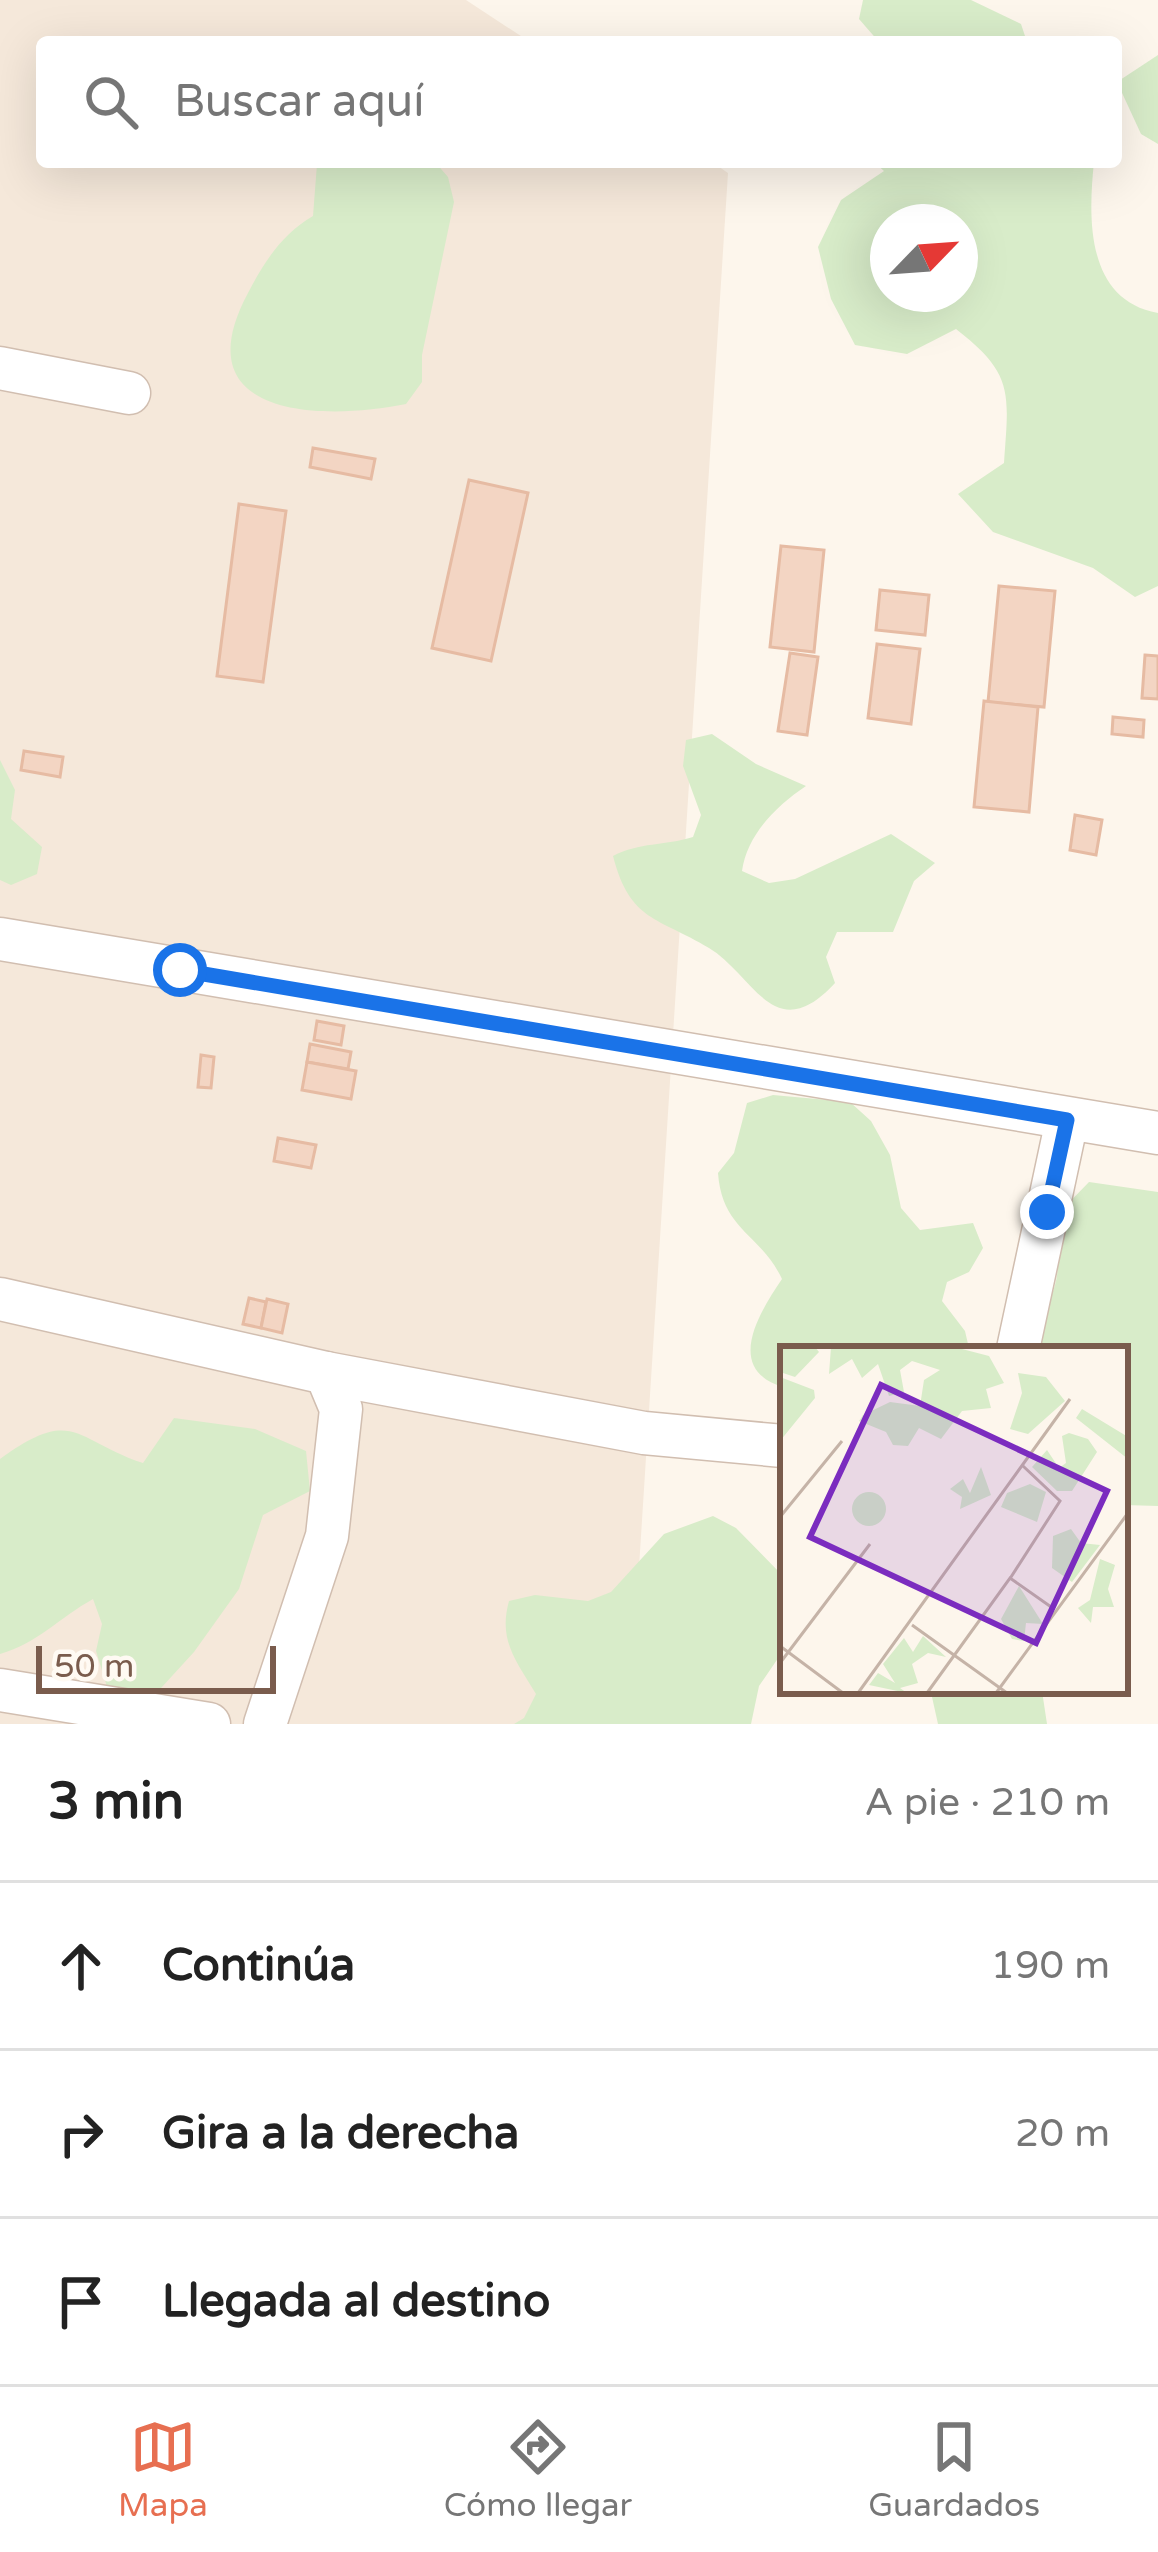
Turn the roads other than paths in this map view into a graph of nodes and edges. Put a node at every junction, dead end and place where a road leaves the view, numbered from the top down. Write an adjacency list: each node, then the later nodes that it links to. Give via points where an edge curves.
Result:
1 (0, 368): 2 (street)
2 (129, 393)
3 (0, 939): 4 (street)
4 (1067, 1120): 5 (street); 7 (street)
5 (1158, 1133)
6 (0, 1299): 8 (street)
7 (1019, 1346)
8 (326, 1373): 9 (street, via 644,1433); 12 (street, via 341,1409 327,1536)
9 (780, 1446)
10 (0, 1690): 11 (street)
11 (209, 1724)
12 (265, 1724)

